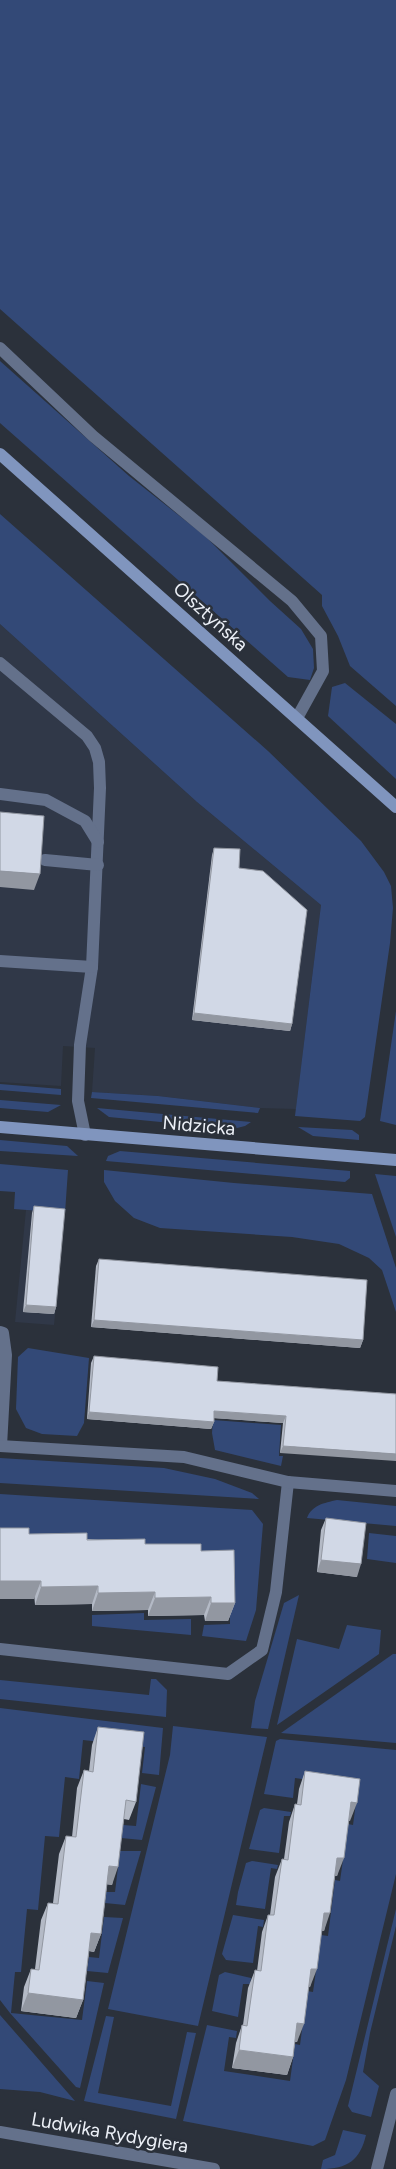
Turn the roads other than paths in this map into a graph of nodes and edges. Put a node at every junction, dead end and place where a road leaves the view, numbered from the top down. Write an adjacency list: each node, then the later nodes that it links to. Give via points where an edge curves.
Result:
1 (0, 348): 4 (street, via 93,436 292,601 321,636 323,671)
2 (0, 454): 4 (main road, Olsztyńska)
3 (0, 663): 7 (street, via 86,736 95,748 100,773)
4 (297, 718): 6 (main road, Olsztyńska)
5 (0, 794): 7 (street, via 46,800 85,820)
6 (396, 807)
7 (98, 842): 9 (street)
8 (45, 860): 9 (street)
9 (98, 865): 11 (street)
10 (0, 961): 11 (street)
11 (92, 967): 13 (street, via 80,1045 78,1101)
12 (0, 1128): 13 (main road, Nidzicka)
13 (85, 1135): 14 (main road, Nidzicka)
14 (396, 1160)
15 (0, 1332): 16 (street, via 6,1355)
16 (0, 1446): 17 (street, via 184,1457)
17 (288, 1482): 18 (street); 19 (street, via 276,1592 262,1650 228,1674)
18 (396, 1491)
19 (0, 1649)
20 (396, 2094): 23 (street)
21 (0, 2132): 22 (street, Ludwika Rydygiera)
22 (214, 2169)
23 (377, 2169)

